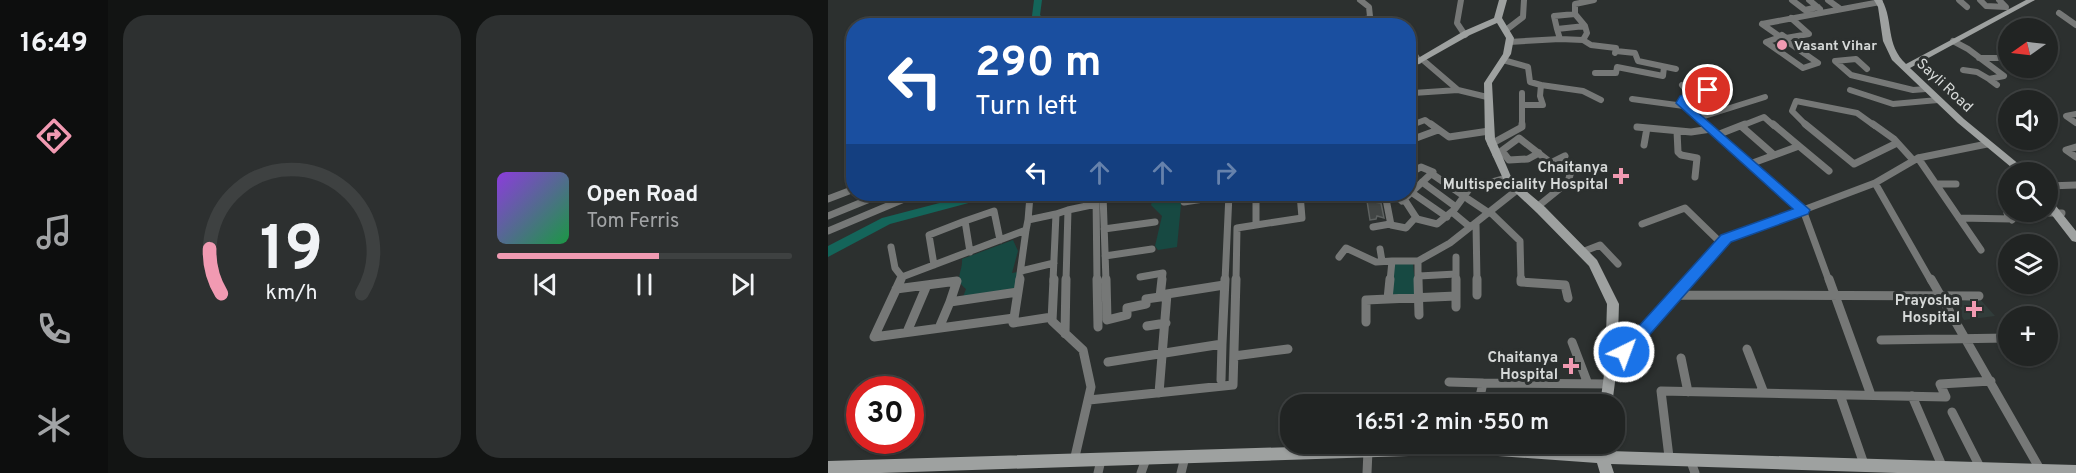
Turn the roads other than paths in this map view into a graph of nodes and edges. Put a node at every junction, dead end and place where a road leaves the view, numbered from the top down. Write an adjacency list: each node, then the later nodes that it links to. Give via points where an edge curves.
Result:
1 (1360, 0): 20 (street, via 1369,7)
2 (1461, 0): 29 (street, via 1457,23)
3 (1503, 0): 22 (main road)
4 (1524, 0): 28 (street, via 1523,17)
5 (1594, 0): 19 (street, via 1575,4)
6 (1792, 0): 14 (street, via 1805,10)
7 (1809, 0): 14 (street)
8 (1828, 0): 15 (street)
9 (1959, 0): 16 (street)
10 (1980, 0): 11 (street, via 1986,6 2006,7)
11 (1999, 0)
12 (2031, 0): 33 (main road)
13 (1877, 1): 15 (street); 44 (main road, Sayli Road, via 1889,49); 54 (main road, via 1885,52)
14 (1818, 7): 17 (street)
15 (1839, 8): 17 (street)
16 (1967, 8)
17 (1824, 11): 21 (street)
18 (2059, 13): 23 (street)
19 (1575, 14): 26 (street); 27 (street, via 1554,16)
20 (1371, 18)
21 (1791, 18): 24 (street); 24 (street, via 1809,34 1786,38)
22 (1499, 19): 28 (main road); 29 (main road)
23 (2073, 20): 25 (street)
24 (1768, 22): 30 (street, via 1760,24)
25 (2076, 25)
26 (1585, 26): 27 (street); 32 (street)
27 (1557, 29): 31 (street)
28 (1506, 30): 34 (main road)
29 (1465, 35): 40 (main road)
30 (1780, 37): 35 (street); 37 (street, via 1766,42)
31 (1560, 39): 32 (street); 34 (street)
32 (1583, 40): 43 (street, via 1616,48 1616,52 1635,53 1638,61)
33 (1953, 41): 38 (street); 44 (main road)
34 (1509, 42): 41 (main road)
35 (1798, 49): 37 (street); 37 (street, via 1818,63 1803,68)
36 (1416, 54): 40 (street)
37 (1784, 54)
38 (1979, 58): 39 (street); 49 (street, via 2004,76)
39 (1998, 58)
40 (1421, 60): 42 (main road); 55 (street)
41 (1503, 60): 50 (street, via 1527,67 1530,82); 60 (main road, via 1488,82)
42 (1416, 63)
43 (1664, 67): 45 (street); 48 (street, via 1663,76 1617,67 1616,73)
44 (1904, 68): 54 (main road, Sayli Road)
45 (1676, 69)
46 (1867, 69): 54 (street, via 1856,59 1835,61 1851,75)
47 (1963, 70): 49 (street)
48 (1595, 73)
49 (1989, 79): 53 (street)
50 (1541, 85): 63 (street, via 1583,91); 65 (street, via 1543,105)
51 (1682, 85): 59 (street)
52 (1725, 85): 59 (street)
53 (1996, 85)
54 (1923, 89): 64 (main road, Sayli Road)
55 (1460, 90): 57 (street); 60 (street)
56 (1850, 90): 64 (street, via 1893,104)
57 (1416, 93)
58 (1522, 93): 65 (street)
59 (1692, 96): 66 (street, via 1684,99)
60 (1487, 97): 75 (main road)
61 (1764, 97): 68 (street)
62 (1632, 99): 66 (street)
63 (1601, 100)
64 (1935, 100): 81 (main road, Sayli Road)
65 (1524, 105): 80 (street, via 1522,127)
66 (1684, 106): 68 (street)
67 (2076, 114): 70 (street, via 2066,116)
68 (1698, 118): 77 (street)
69 (1416, 123): 74 (street, via 1425,120)
70 (2076, 123)
71 (1741, 126): 77 (street); 83 (street, via 1764,117); 87 (street)
72 (1637, 127): 73 (street)
73 (1647, 128): 76 (street); 82 (street)
74 (1438, 130): 75 (street, via 1449,137); 78 (street)
75 (1489, 131): 80 (main road)
76 (1677, 131): 77 (street); 98 (street, via 1680,155 1697,158)
77 (1714, 132): 94 (street)
78 (1416, 138)
79 (1897, 143): 79 (street, via 1857,113 1796,101 1793,105 1796,117 1854,164); 90 (street)
80 (1491, 144): 85 (main road)
81 (1985, 144): 90 (street); 91 (main road); 92 (main road, Sayli Road)
82 (1644, 145)
83 (1799, 146): 87 (street); 96 (street)
84 (2076, 147): 89 (street, via 2066,150)
85 (1499, 153): 86 (street, via 1509,160 1528,159); 86 (street, via 1519,138); 99 (main road)
86 (1539, 153): 88 (street, via 1551,162)
87 (1774, 155): 94 (street)
88 (1565, 156)
89 (2076, 157)
90 (1916, 159): 101 (street); 102 (street)
91 (2006, 162)
92 (2009, 162)
93 (1573, 164): 124 (street, via 1568,182)
94 (1750, 164): 126 (street)
95 (1416, 170): 97 (street, via 1430,169)
96 (1829, 171)
97 (1432, 174): 100 (street); 110 (street)
98 (1695, 177)
99 (1506, 178): 107 (main road); 110 (street, via 1470,188)
100 (1422, 182): 106 (street); 127 (street)
101 (1875, 183): 126 (street); 180 (street)
102 (1936, 184): 103 (street); 134 (street)
103 (1956, 184)
104 (2076, 184): 105 (street)
105 (2058, 185)
106 (1416, 187)
107 (1517, 190): 124 (main road); 128 (street)
108 (846, 192): 111 (street)
109 (1416, 194): 127 (street)
110 (1466, 198): 127 (street); 128 (street)
111 (828, 199)
112 (865, 201): 132 (street)
113 (899, 201): 147 (street)
114 (1030, 201): 136 (street)
115 (1103, 201): 144 (street)
116 (1190, 201): 122 (street)
117 (1229, 201): 172 (street)
118 (1256, 201): 141 (street)
119 (1300, 201): 141 (street, via 1302,218)
120 (1387, 201): 139 (street)
121 (1402, 201): 133 (street)
122 (1184, 202)
123 (1096, 204): 125 (street); 193 (street)
124 (1537, 207): 156 (main road)
125 (1068, 210): 130 (street); 196 (street)
126 (1803, 210): 150 (street, via 1726,239); 179 (street)
127 (1452, 212): 133 (street, via 1437,224); 142 (street)
128 (1489, 213): 142 (street); 183 (street, via 1520,241 1521,282 1565,285)
129 (2058, 213): 146 (main road)
130 (1056, 214): 136 (street); 163 (street)
131 (2058, 214): 148 (main road)
132 (828, 216)
133 (1416, 217): 139 (street, via 1406,228)
134 (1959, 218): 135 (street); 154 (street)
135 (1998, 219)
136 (1028, 220): 145 (street)
137 (965, 221): 149 (street, via 994,212); 155 (street); 165 (street, via 929,235)
138 (1155, 222): 144 (street)
139 (1390, 224): 143 (street)
140 (1642, 224): 150 (street, via 1686,208)
141 (1256, 225): 205 (street, via 1237,228)
142 (1473, 225): 162 (street); 176 (street)
143 (1373, 227)
144 (1104, 229): 157 (street)
145 (1026, 230): 149 (street); 166 (street)
146 (2076, 230)
147 (828, 231)
148 (2076, 238)
149 (1000, 240): 155 (street)
150 (1722, 244): 175 (street)
151 (891, 248): 169 (street, via 895,268)
152 (1152, 249): 157 (street)
153 (1380, 249): 160 (street)
154 (1981, 250)
155 (970, 252): 165 (street)
156 (1582, 252): 164 (street, via 1600,245); 208 (main road, via 1593,263 1613,304)
157 (1105, 256): 177 (street, via 1107,320 1127,315 1127,308 1146,304 1146,299)
158 (1339, 256): 160 (street, via 1346,248)
159 (1456, 256): 167 (street)
160 (1382, 261): 161 (street)
161 (1392, 261): 162 (street); 184 (street)
162 (1418, 261): 168 (street)
163 (1054, 263): 166 (street); 188 (street)
164 (1618, 264)
165 (934, 265): 169 (street)
166 (1021, 271): 174 (street)
167 (1456, 274): 168 (street); 178 (street)
168 (1419, 276): 182 (street)
169 (902, 277): 173 (street)
170 (1140, 277): 177 (street, via 1163,273)
171 (927, 285): 173 (street); 185 (street, via 957,281); 195 (street)
172 (1224, 285): 177 (street); 201 (street)
173 (896, 289): 195 (street, via 874,337)
174 (1018, 292): 185 (street); 189 (street)
175 (1676, 294): 179 (street); 208 (street)
176 (1478, 295)
177 (1164, 296): 190 (street)
178 (1456, 296): 182 (street); 186 (street)
179 (1834, 296): 180 (street); 221 (street)
180 (1941, 296): 181 (street); 198 (street)
181 (1978, 296)
182 (1419, 298): 184 (street); 187 (street)
183 (1568, 298)
184 (1388, 299): 191 (street, via 1366,300)
185 (950, 302): 194 (street)
186 (1456, 307)
187 (1419, 315)
188 (1052, 317): 189 (street, via 1013,323); 196 (street)
189 (1014, 318): 194 (street)
190 (1166, 322): 192 (street); 204 (street)
191 (1366, 322)
192 (1147, 326)
193 (1098, 327)
194 (939, 328): 195 (street)
195 (907, 332)
196 (1065, 334): 223 (street, via 1083,350 1091,387)
197 (1998, 338): 198 (street)
198 (1966, 339): 199 (street); 210 (street)
199 (1881, 340)
200 (1572, 342): 213 (street)
201 (1222, 344): 204 (street); 209 (street)
202 (1288, 349): 205 (street)
203 (1747, 349): 217 (street)
204 (1163, 353): 207 (street); 216 (street)
205 (1234, 356): 216 (street, via 1233,385)
206 (1681, 358): 215 (street)
207 (1108, 362)
208 (1611, 367): 214 (main road)
209 (1221, 380)
210 (1991, 381): 222 (street, via 1940,384 1946,397); 242 (street)
211 (1449, 382): 212 (street)
212 (1483, 383): 213 (street); 218 (street)
213 (1588, 384): 214 (street)
214 (1609, 384): 219 (main road)
215 (1688, 392): 217 (street); 230 (street, via 1661,392)
216 (1160, 393): 223 (street)
217 (1764, 393): 220 (street)
218 (1480, 394)
219 (1608, 394)
220 (1840, 395): 221 (street); 234 (street)
221 (1871, 395): 222 (street)
222 (1912, 396): 239 (street)
223 (1089, 400): 233 (street)
224 (1952, 412): 240 (street)
225 (1625, 452): 230 (main road)
226 (1280, 454): 229 (main road)
227 (1368, 454): 246 (street)
228 (1603, 454): 247 (main road)
229 (1185, 457): 232 (main road); 245 (street)
230 (1669, 457): 231 (main road)
231 (1690, 458): 237 (main road); 248 (street)
232 (1146, 459): 235 (main road); 244 (street)
233 (1074, 461): 235 (main road); 236 (main road)
234 (1864, 464): 238 (main road); 241 (main road)
235 (1100, 466)
236 (828, 468)
237 (1805, 468): 238 (main road)
238 (1840, 468)
239 (1943, 468): 240 (main road); 241 (main road)
240 (1981, 469): 242 (main road)
241 (1910, 470)
242 (2042, 471): 243 (main road)
243 (2076, 472)
244 (1141, 473)
245 (1181, 473)
246 (1367, 473)
247 (1607, 473)
248 (1695, 473)

